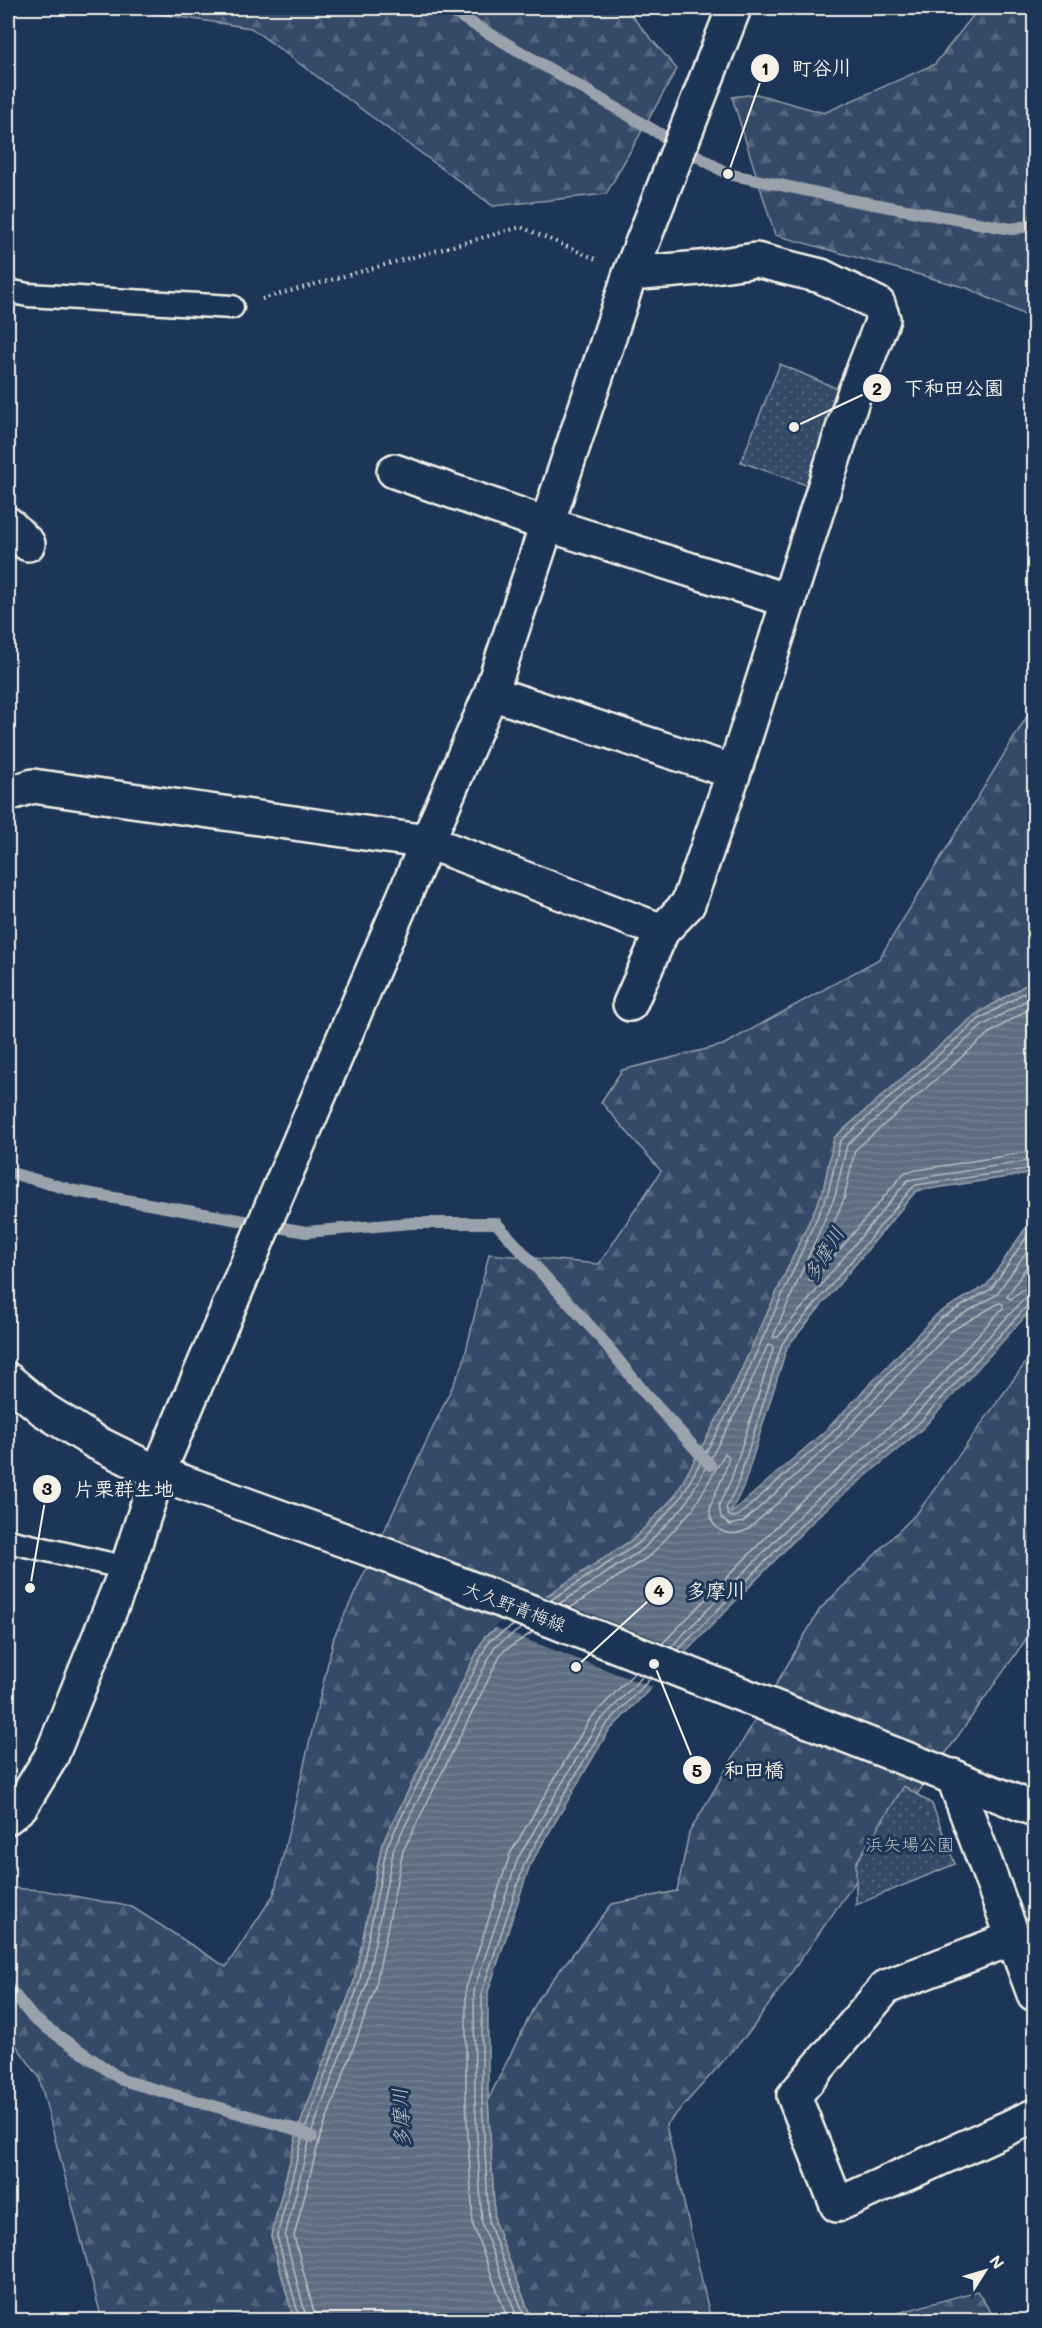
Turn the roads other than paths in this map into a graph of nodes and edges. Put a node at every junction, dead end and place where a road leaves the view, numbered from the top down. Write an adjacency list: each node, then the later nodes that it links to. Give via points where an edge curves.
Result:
1 (734, 8): 2 (street)
2 (630, 274): 6 (street); 7 (street, via 756,260 821,276 878,304 883,320 854,394)
3 (8, 291): 4 (lane)
4 (232, 307)
5 (394, 471): 6 (street)
6 (546, 524): 7 (street); 8 (street)
7 (789, 601): 9 (street)
8 (491, 693): 9 (street); 11 (street)
9 (734, 772): 12 (street, via 688,904)
10 (8, 794): 11 (street, via 33,786)
11 (428, 842): 12 (street); 15 (street)
12 (662, 931): 13 (street)
13 (630, 1004)
14 (8, 1380): 15 (street, 大久野青梅線, via 44,1410)
15 (158, 1473): 17 (street); 18 (street, 大久野青梅線, via 388,1556)
16 (8, 1541): 17 (lane)
17 (127, 1568): 20 (street, via 51,1757 21,1806)
18 (954, 1776): 19 (street, 大久野青梅線); 21 (street)
19 (1035, 1809)
20 (8, 1817)
21 (1013, 1938): 22 (street); 23 (street, via 886,1987 794,2096 837,2205)
22 (1035, 1994)
23 (1035, 2116)

